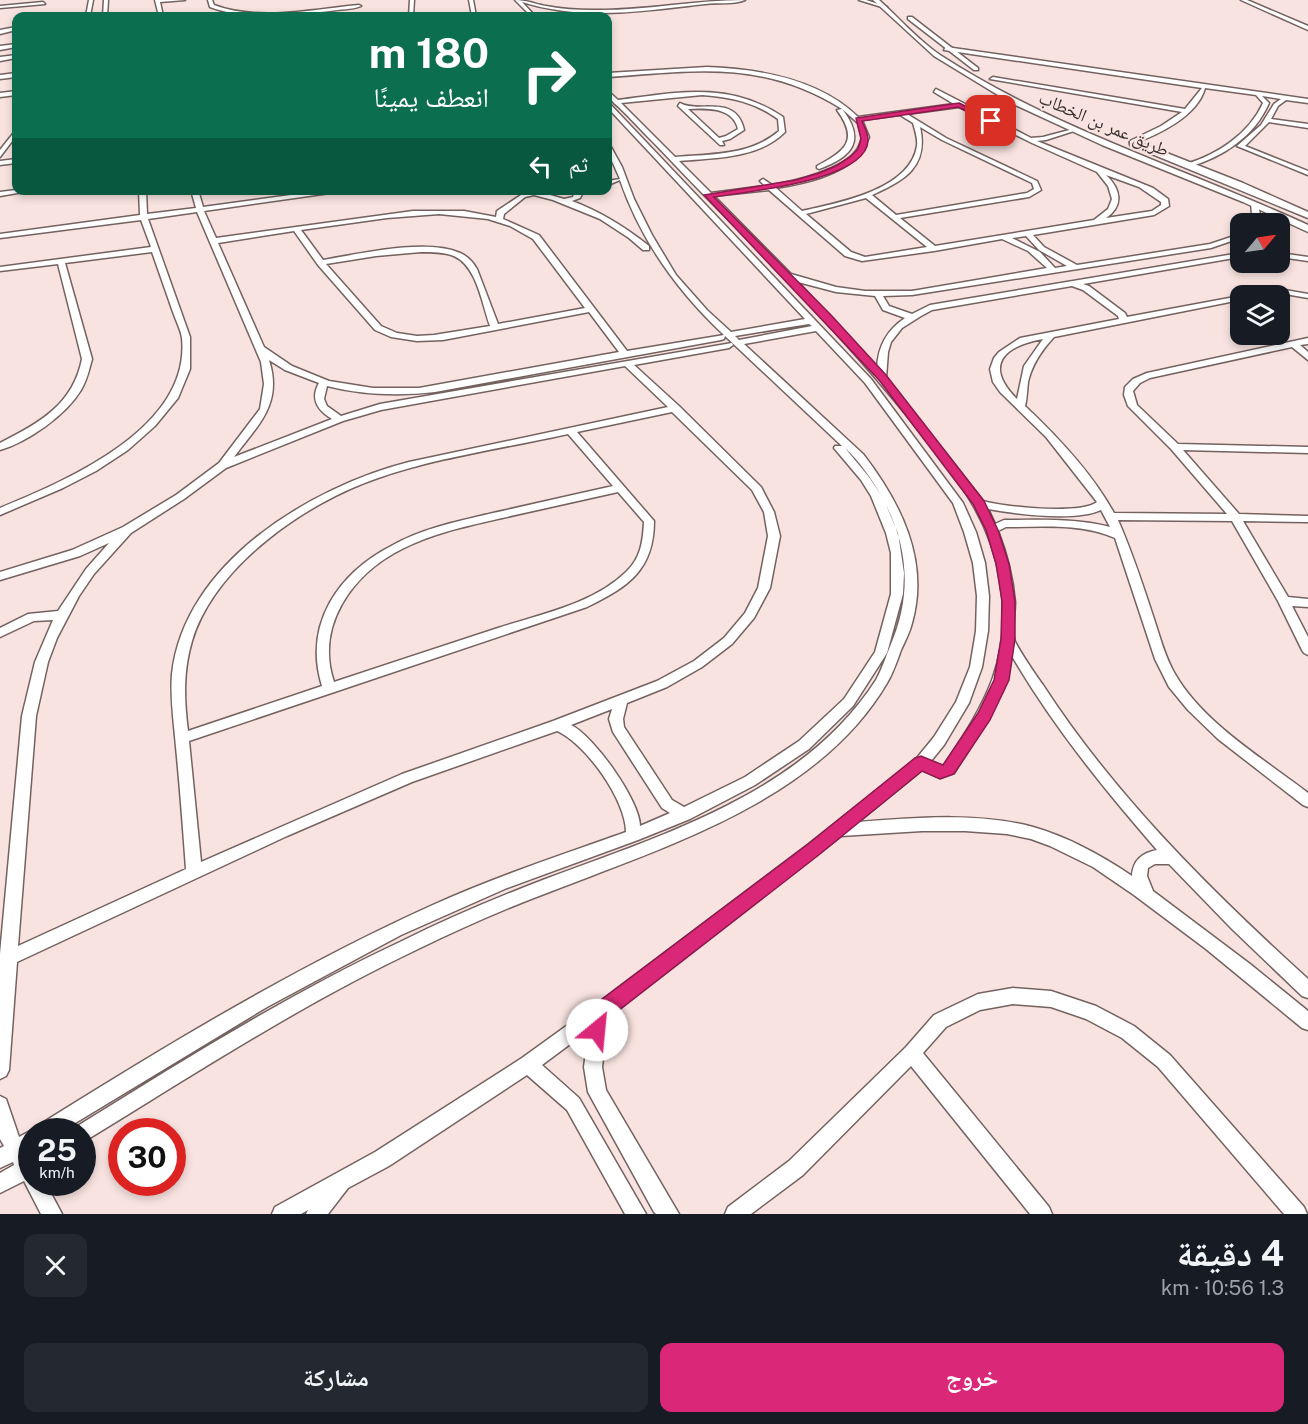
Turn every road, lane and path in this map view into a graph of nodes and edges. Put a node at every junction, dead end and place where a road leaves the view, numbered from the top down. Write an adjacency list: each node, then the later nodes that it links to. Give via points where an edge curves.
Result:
1 (183, 0): 12 (street)
2 (210, 0): 21 (street, via 220,10)
3 (508, 0): 23 (street)
4 (519, 0): 20 (street); 24 (street)
5 (690, 0): 16 (street)
6 (726, 0): 16 (street)
7 (743, 0): 26 (street)
8 (861, 0): 17 (street)
9 (876, 0): 17 (street, طريق عمر بن الخطاب)
10 (1243, 0): 27 (street)
11 (1249, 0): 27 (street)
12 (157, 1)
13 (44, 2): 18 (street); 19 (street)
14 (682, 2): 16 (street); 20 (street, via 604,11)
15 (358, 3): 22 (street)
16 (699, 3)
17 (886, 4): 28 (street, طريق عمر بن الخطاب); 51 (street, طريق عمر بن الخطاب, via 936,55 963,73)
18 (0, 7)
19 (41, 10)
20 (574, 10): 25 (street)
21 (236, 12)
22 (270, 12)
23 (520, 12)
24 (530, 12)
25 (569, 12)
26 (612, 14)
27 (1308, 26)
28 (949, 51): 31 (street, طريق عمر بن الخطاب); 33 (street); 41 (street)
29 (612, 77): 47 (street, via 698,68 767,75 823,93)
30 (612, 77): 69 (street, via 698,71 763,77 815,94 830,102 849,121 853,141 833,161)
31 (993, 79): 32 (street); 35 (street, طريق عمر بن الخطاب)
32 (1043, 88): 35 (street); 44 (street)
33 (1203, 88): 37 (street); 44 (street)
34 (936, 92): 42 (street)
35 (1026, 93)
36 (669, 96): 40 (street); 43 (street); 60 (street, via 738,98 757,103 781,118 782,132 776,139)
37 (1258, 96): 38 (street); 64 (street, via 1265,106 1246,130 1211,158)
38 (1283, 100): 41 (street); 48 (street, via 1275,105)
39 (1039, 102): 46 (street, طريق عمر بن الخطاب)
40 (612, 103): 63 (street); 121 (street)
41 (1308, 103)
42 (959, 105): 45 (street); 53 (street)
43 (683, 108): 56 (street); 56 (street, via 713,108 736,118 741,130)
44 (1187, 111): 57 (street)
45 (901, 113): 47 (street); 49 (street)
46 (1073, 118)
47 (858, 119): 69 (street, via 865,139 853,159 822,175)
48 (1268, 120): 50 (street); 58 (street)
49 (916, 122): 79 (street, via 922,152 913,166 897,181); 88 (street, via 1035,182 1038,190 1029,195)
50 (1308, 126)
51 (1075, 129): 52 (street, طريق عمر بن الخطاب); 53 (street, via 1044,138)
52 (1088, 135): 59 (street, via 1051,142); 81 (street, طريق عمر بن الخطاب)
53 (1027, 138): 59 (street)
54 (1122, 138): 57 (street, طريق عمر بن الخطاب)
55 (12, 139): 62 (street)
56 (718, 140): 60 (street)
57 (1132, 142): 64 (street, طريق عمر بن الخطاب)
58 (1240, 146): 66 (street); 67 (street)
59 (1048, 147): 65 (street)
60 (732, 153): 63 (street)
61 (612, 154): 117 (street, via 659,255)
62 (0, 155)
63 (673, 159): 70 (street)
64 (1188, 165): 66 (street, طريق عمر بن الخطاب)
65 (1094, 168): 90 (street, via 1113,185 1117,203 1107,215); 90 (street, via 1153,191 1165,201 1165,206 1154,213)
66 (1206, 171): 87 (street, طريق عمر بن الخطاب)
67 (1308, 173)
68 (612, 181): 98 (street)
69 (766, 184): 70 (street); 83 (street)
70 (705, 193): 109 (street)
71 (142, 195): 86 (street)
72 (195, 195): 82 (street)
73 (282, 195): 82 (street)
74 (307, 195): 82 (street)
75 (513, 195): 85 (street)
76 (527, 195): 89 (street, via 502,211)
77 (542, 195): 80 (street)
78 (578, 195): 80 (street)
79 (867, 195): 83 (street); 88 (street)
80 (564, 201): 98 (street, via 625,229)
81 (1254, 204): 84 (street); 92 (street, طريق عمر بن الخطاب)
82 (199, 208): 86 (street); 97 (street)
83 (801, 213): 100 (street, via 848,254 858,258)
84 (1256, 213)
85 (477, 214): 89 (street); 91 (street, via 425,212)
86 (144, 215): 93 (street); 99 (street)
87 (1308, 215)
88 (895, 218): 100 (street)
89 (500, 219): 116 (street, via 536,237)
90 (1087, 224): 94 (street)
91 (296, 229): 97 (street); 105 (street)
92 (1308, 229)
93 (0, 234)
94 (1029, 234): 95 (street); 106 (street, via 1034,243)
95 (1004, 238): 100 (street); 108 (street, via 1046,262)
96 (1230, 239): 106 (street, via 1211,246)
97 (213, 241): 126 (street)
98 (646, 248): 117 (street, via 664,277)
99 (155, 249): 104 (street); 144 (street, via 189,353 187,371 178,391 164,411 116,453 44,494)
100 (934, 249)
101 (1290, 256): 103 (street)
102 (1230, 257): 110 (street)
103 (1308, 259)
104 (61, 261): 107 (street); 137 (street, via 87,371 81,385 53,415)
105 (321, 262): 122 (street, via 378,328 389,335 424,339); 122 (street, via 411,249 452,253 470,264)
106 (1077, 267): 108 (street)
107 (0, 269)
108 (1050, 271): 113 (street)
109 (784, 273): 113 (street, via 844,292); 131 (street)
110 (1090, 279): 111 (street); 119 (street, via 1094,287)
111 (1070, 282): 118 (street, via 950,303); 120 (street, via 1086,288 1122,315)
112 (1290, 294): 114 (street)
113 (879, 295): 118 (street, via 883,306)
114 (1308, 296)
115 (1230, 300): 119 (street)
116 (592, 309): 122 (street); 129 (street)
117 (700, 312): 124 (street)
118 (911, 316): 131 (street, via 885,342)
119 (1143, 318): 120 (street)
120 (1124, 321): 123 (street)
121 (814, 324): 124 (street); 162 (street, via 868,381 958,503 979,563 982,631 976,667 963,703)
122 (495, 327)
123 (1052, 334): 133 (street, via 1025,372); 133 (street, via 1013,344 996,362 994,370 1000,387)
124 (729, 340): 129 (street); 130 (street)
125 (1308, 340): 127 (street)
126 (257, 342): 132 (street, via 271,358 294,372); 140 (street, via 266,362 269,384 265,409)
127 (1292, 343): 128 (street); 138 (street, via 1147,376 1130,384 1128,398 1133,406)
128 (1308, 357)
129 (626, 359): 132 (street, via 416,391 355,389); 134 (street); 135 (street, via 390,405)
130 (749, 359): 164 (street, via 849,458 876,495 891,527 897,554 895,610 872,669 852,698 825,726 784,759); 179 (street, via 859,456 892,502 903,528 910,555 909,614 886,676 865,706 797,771 748,802 692,831 521,896 407,946 287,1008)
131 (882, 378): 143 (street)
132 (325, 381): 135 (street, via 319,402)
133 (1021, 405): 142 (street)
134 (676, 408): 136 (street); 159 (street, via 757,489 771,520 771,561 764,588 750,615 728,641 662,684)
135 (340, 419): 140 (street)
136 (570, 430): 141 (street); 161 (street, via 381,473 315,502 271,534 233,566 192,626 180,662 176,700)
137 (0, 447)
138 (1175, 447): 139 (street); 146 (street)
139 (1308, 450)
140 (223, 465): 148 (street)
141 (621, 488): 158 (street, via 444,528 414,538 376,560 343,591 330,612 322,639 322,664); 158 (street, via 650,521 651,538 646,555 634,572 612,590 583,604)
142 (1103, 502): 143 (street, via 1089,510 998,509); 145 (street)
143 (979, 503): 149 (street)
144 (0, 512)
145 (1112, 516): 146 (street); 150 (street)
146 (1235, 517): 147 (street); 152 (street)
147 (1308, 519)
148 (127, 530): 151 (street, via 76,553); 154 (street, via 85,576)
149 (992, 530): 150 (street, via 1004,524 1090,525); 156 (street, via 1003,564)
150 (1118, 535): 163 (street, via 1155,647 1180,692 1200,715)
151 (0, 576)
152 (1284, 601): 153 (street); 157 (street)
153 (1308, 603)
154 (60, 615): 155 (street, via 32,617); 170 (street, via 34,681)
155 (0, 633)
156 (1008, 639): 162 (street, via 1002,680 985,716 949,769 940,772); 167 (street, via 1047,702)
157 (1308, 650)
158 (329, 689): 161 (street)
159 (621, 700): 160 (street); 164 (street, via 618,728 667,804)
160 (558, 725): 166 (street, via 588,742 630,811); 168 (street, via 407,778)
161 (182, 738): 168 (street)
162 (921, 763): 165 (street)
163 (1308, 801)
164 (685, 815): 166 (street)
165 (838, 830): 169 (street, via 950,824 1009,828 1058,842 1106,866); 172 (street)
166 (633, 836): 178 (street, via 512,879 398,928 277,991)
167 (1174, 858): 169 (street, via 1154,856 1141,865 1138,875); 171 (street)
168 (194, 873): 170 (street)
169 (1151, 898): 173 (street, via 1237,962)
170 (5, 960): 176 (street)
171 (1308, 990)
172 (600, 1012): 175 (street); 189 (street, via 593,1066 597,1092)
173 (1308, 1022)
174 (912, 1053): 190 (street, via 796,1168); 191 (street); 192 (street, via 940,1021 978,1002 1013,996 1051,999 1090,1011 1128,1032 1164,1061)
175 (528, 1064): 182 (street); 188 (street, via 573,1104)
176 (0, 1070)
177 (0, 1105): 180 (street)
178 (67, 1118)
179 (96, 1124)
180 (8, 1154)
181 (18, 1178): 183 (street)
182 (343, 1180): 186 (street); 187 (street)
183 (0, 1184)
184 (43, 1196): 185 (street)
185 (52, 1214)
186 (282, 1214)
187 (316, 1214)
188 (636, 1214)
189 (669, 1214)
190 (735, 1214)
191 (1042, 1214)
192 (1297, 1214)

